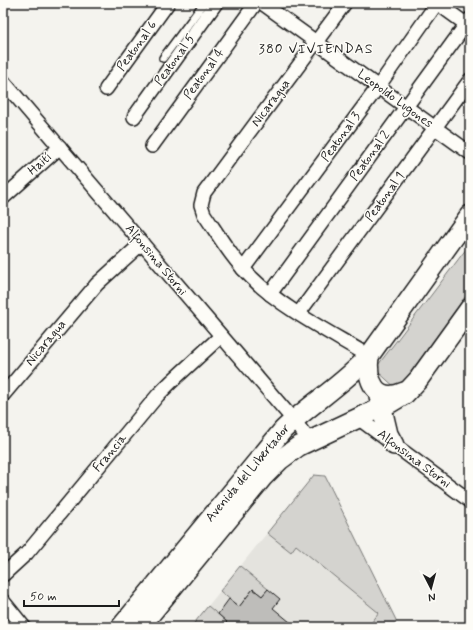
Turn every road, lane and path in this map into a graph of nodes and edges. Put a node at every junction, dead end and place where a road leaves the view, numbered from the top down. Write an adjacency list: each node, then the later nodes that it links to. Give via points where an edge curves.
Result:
1 (168, 3): 14 (street, Peatonal 6)
2 (204, 3): 10 (lane)
3 (216, 3): 16 (street, Peatonal 5)
4 (256, 3): 18 (street, Peatonal 4)
5 (262, 3): 9 (street, Leopoldo Lugones)
6 (345, 3): 9 (street, Nicaragua)
7 (437, 3): 8 (street); 13 (street, Peatonal 3)
8 (469, 24): 15 (street, Peatonal 2)
9 (316, 42): 13 (street, Leopoldo Lugones); 24 (street, Nicaragua, via 204,193 201,205 204,214)
10 (163, 58)
11 (470, 80): 17 (street, Peatonal 1)
12 (3, 81): 19 (street, Alfonsina Storni)
13 (378, 86): 15 (street, Leopoldo Lugones); 24 (street, Peatonal 3)
14 (106, 89)
15 (406, 106): 17 (street, Leopoldo Lugones); 25 (street, Peatonal 2)
16 (134, 117)
17 (435, 128): 20 (street, Leopoldo Lugones); 27 (street, Peatonal 1)
18 (152, 146)
19 (60, 147): 21 (street, Haití); 23 (street, Alfonsina Storni)
20 (470, 153)
21 (3, 198)
22 (470, 215): 29 (main road, Avenida del Libertador)
23 (142, 243): 28 (street, Alfonsina Storni); 30 (street, Nicaragua, via 97,284)
24 (243, 269): 25 (street)
25 (270, 294): 27 (street)
26 (470, 308): 31 (main road, Avenida del Libertador, via 412,388 398,399)
27 (299, 313): 29 (street)
28 (221, 336): 33 (street, Alfonsina Storni); 37 (street, Francia, via 158,395 27,553)
29 (369, 356): 31 (main road, via 368,372); 33 (main road, Avenida del Libertador, via 351,375)
30 (3, 394)
31 (379, 398): 32 (main road, Avenida del Libertador); 35 (main road, via 388,434)
32 (358, 418): 34 (main road, Avenida del Libertador); 35 (street, Alfonsina Storni)
33 (293, 420): 34 (street, Alfonsina Storni); 40 (main road, Avenida del Libertador)
34 (309, 440): 41 (main road, Avenida del Libertador, via 289,452 267,473)
35 (394, 445): 36 (street, Alfonsina Storni)
36 (470, 501)
37 (3, 575)
38 (3, 601): 39 (street)
39 (24, 627)
40 (121, 627)
41 (140, 627)

